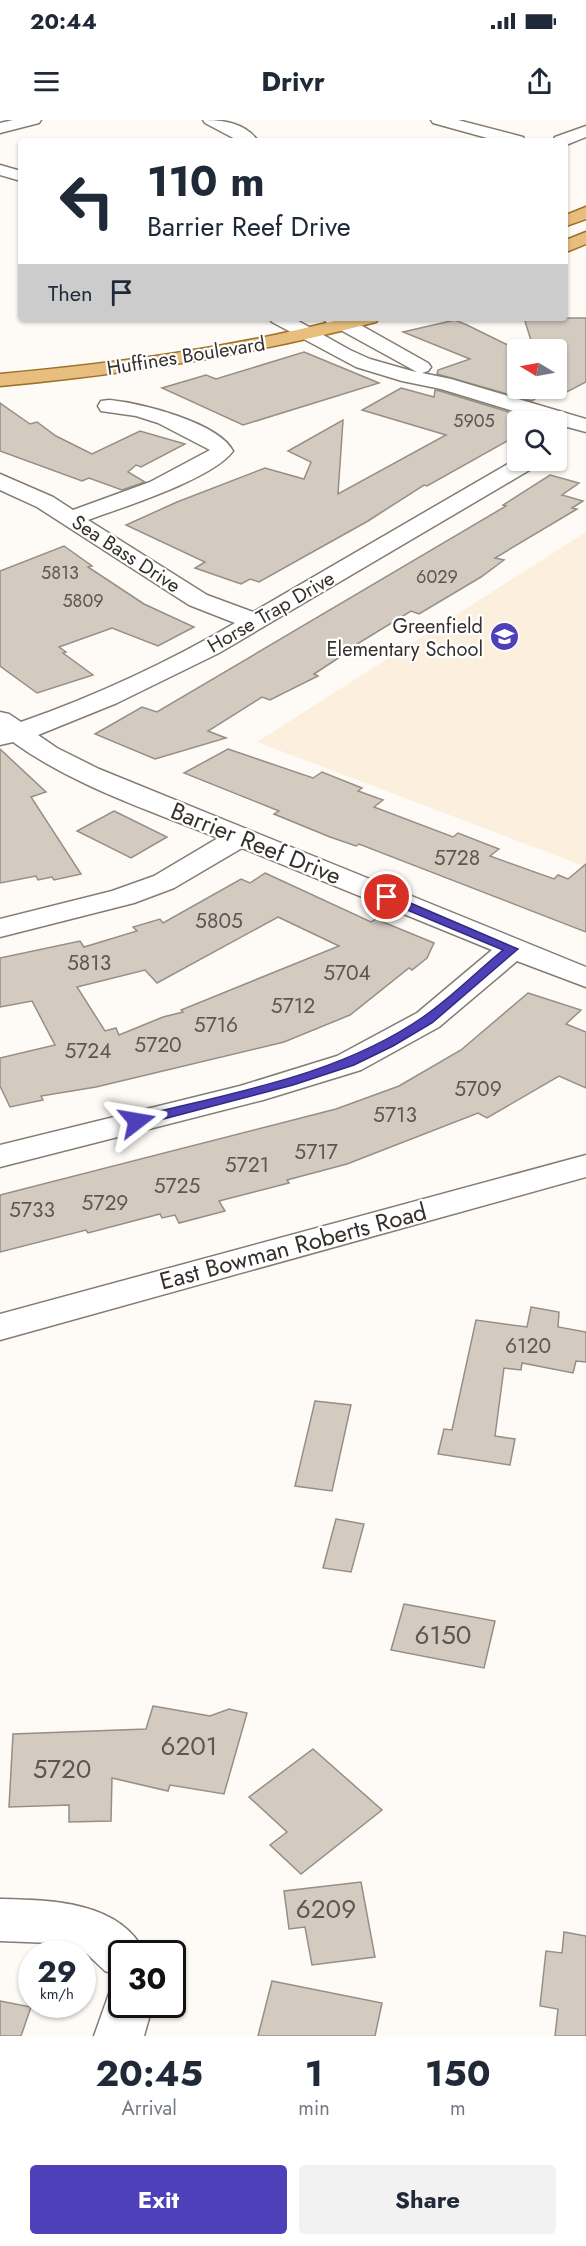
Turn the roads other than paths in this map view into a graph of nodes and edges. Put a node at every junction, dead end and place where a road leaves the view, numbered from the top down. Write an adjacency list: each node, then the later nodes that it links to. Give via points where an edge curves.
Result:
1 (33, 120): 4 (street)
2 (211, 120): 6 (street)
3 (439, 120): 7 (street)
4 (0, 129)
5 (586, 131): 8 (street)
6 (246, 138)
7 (506, 138)
8 (568, 138)
9 (0, 170): 10 (street)
10 (18, 175)
11 (586, 212): 12 (main road)
12 (568, 220)
13 (586, 237): 14 (main road)
14 (568, 246)
15 (340, 321): 16 (main road, Huffines Boulevard); 19 (street)
16 (292, 323): 17 (main road, Huffines Boulevard); 18 (main road, Huffines Boulevard, via 212,354); 19 (street, via 363,363)
17 (0, 364)
18 (0, 380)
19 (444, 383): 21 (street)
20 (109, 406): 25 (street, via 158,415 219,445 222,451 158,487)
21 (586, 427): 22 (street)
22 (567, 438)
23 (511, 471): 26 (street, Horse Trap Drive)
24 (0, 481): 25 (street, Sea Bass Drive)
25 (70, 518): 26 (street, Sea Bass Drive, via 198,600)
26 (255, 622): 27 (street, Horse Trap Drive, via 169,670 73,713)
27 (5, 731): 28 (street, Barrier Reef Drive, via 89,775)
28 (242, 836): 29 (street, via 154,886); 30 (street, Barrier Reef Drive)
29 (0, 927)
30 (512, 949): 31 (street, Barrier Reef Drive); 32 (street, via 428,1020 349,1063 262,1090)
31 (586, 978)
32 (0, 1156)
33 (586, 1166): 34 (street, East Bowman Roberts Road)
34 (0, 1327)
35 (0, 1920): 36 (street, via 81,1928)
36 (108, 1943)
37 (124, 2018): 38 (street)
38 (119, 2036)

